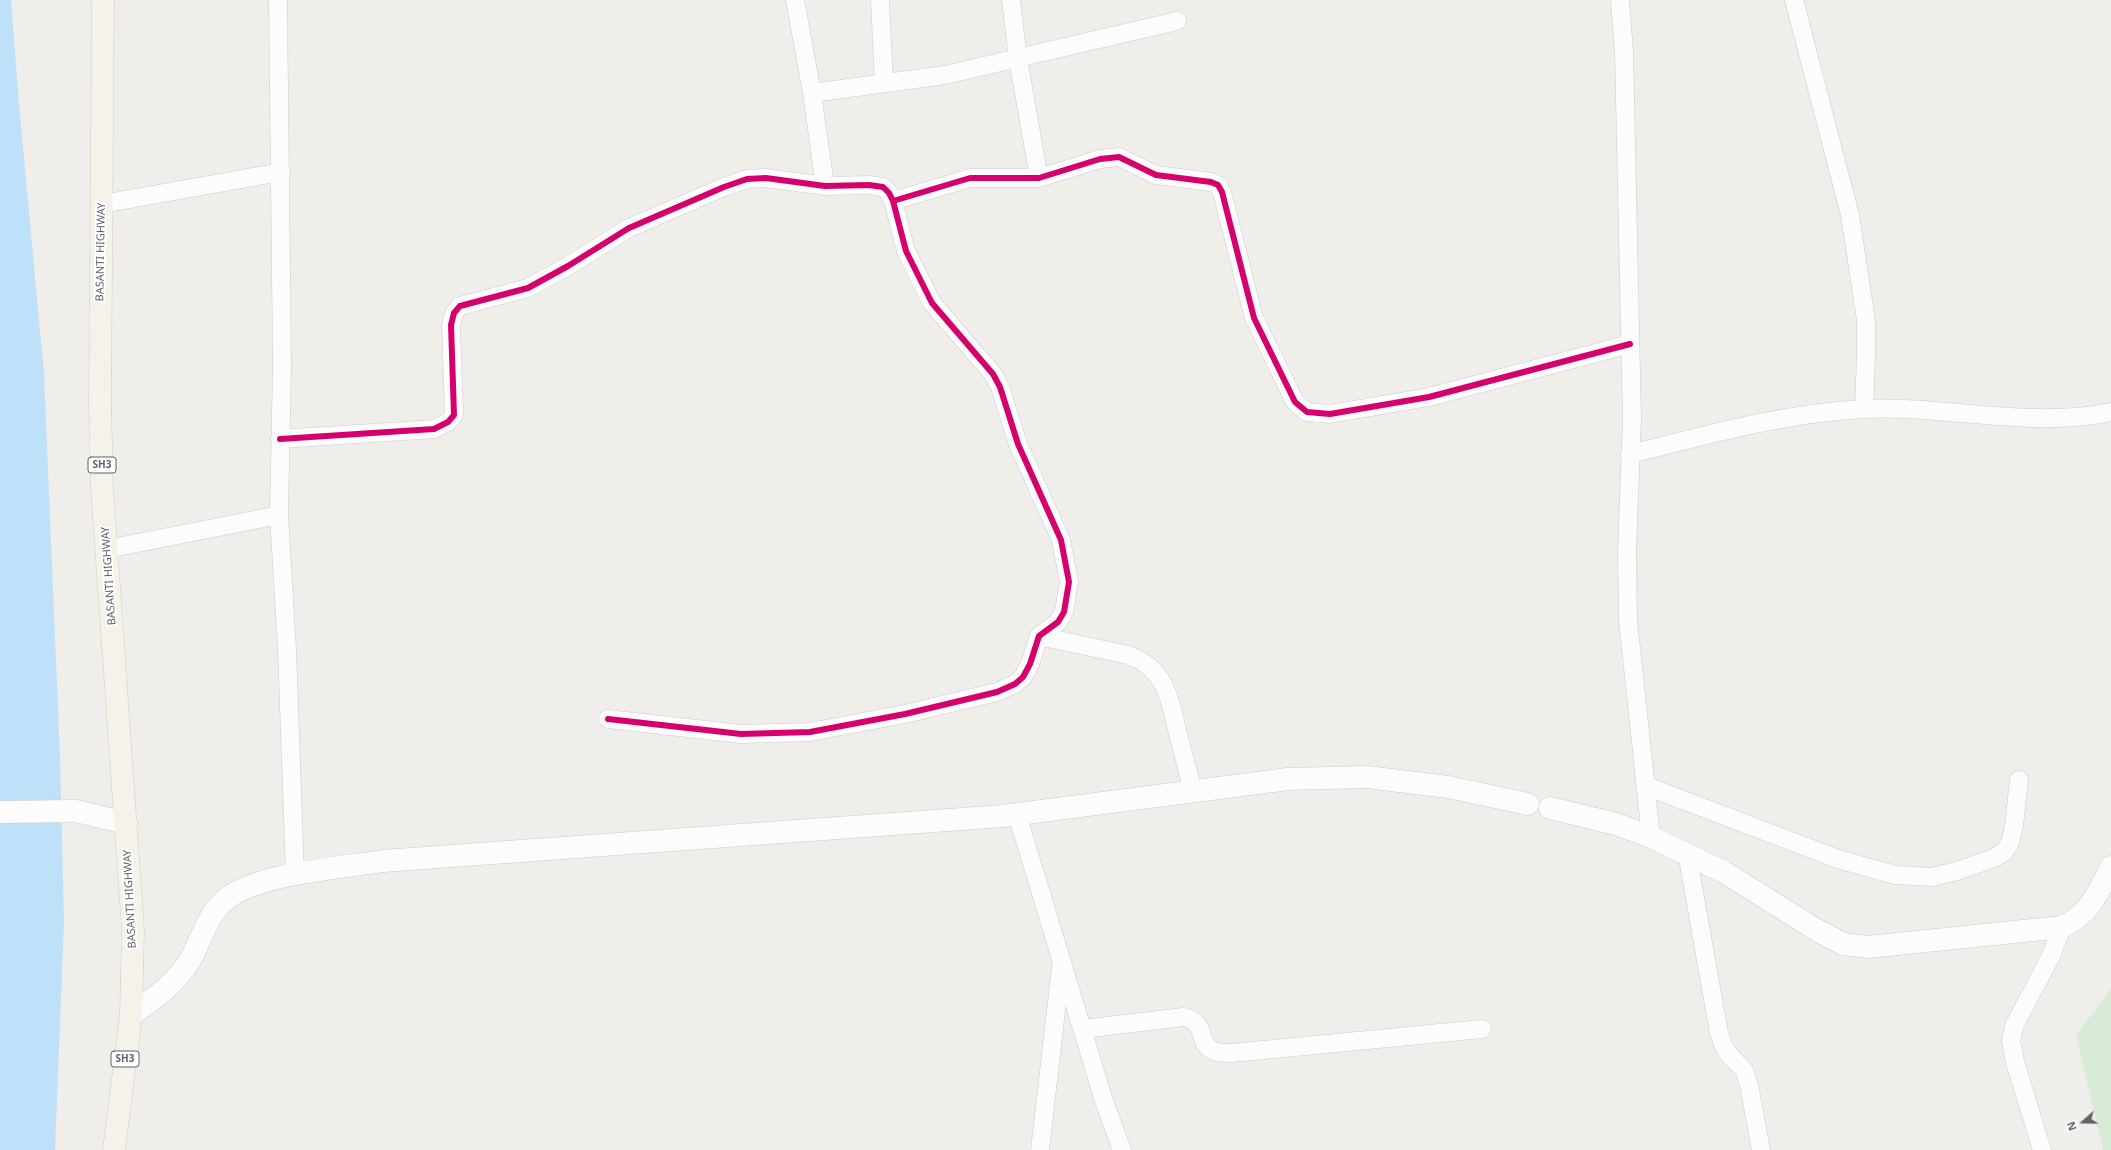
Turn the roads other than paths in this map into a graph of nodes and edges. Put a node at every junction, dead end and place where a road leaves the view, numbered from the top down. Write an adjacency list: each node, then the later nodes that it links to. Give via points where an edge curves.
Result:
1 (103, 0): 16 (main road, BASANTI HIGHWAY / SH3)
2 (278, 0): 12 (street)
3 (795, 0): 11 (street)
4 (880, 0): 10 (street)
5 (1011, 0): 9 (street)
6 (1620, 0): 17 (street, via 1624,52)
7 (1794, 0): 18 (street, via 1850,215 1866,320)
8 (1177, 21): 9 (street)
9 (1018, 59): 10 (street, via 945,75); 13 (street)
10 (884, 84): 11 (street)
11 (812, 93): 14 (street)
12 (281, 172): 16 (street); 20 (street)
13 (1039, 178): 15 (street, via 970,178); 17 (street, via 1100,159 1119,157 1149,173 1218,185 1222,192 1254,318 1294,402 1307,412 1330,414 1429,397)
14 (825, 186): 15 (street, via 883,187); 20 (street, via 766,178 747,179 629,228 528,288 460,306 454,313 451,325 454,414 448,422 434,429)
15 (893, 201): 24 (street, via 906,251 932,303 993,374 1000,387 1018,444 1061,540 1069,582 1064,612 1058,622)
16 (102, 204): 23 (main road, BASANTI HIGHWAY / SH3, via 100,402 102,488)
17 (1630, 344): 21 (street)
18 (1864, 409): 19 (street, via 1931,409 2072,418); 21 (street, via 1810,414 1723,431)
19 (2111, 412)
20 (280, 439): 22 (street)
21 (1630, 454): 27 (street, via 1628,620)
22 (279, 515): 23 (street); 35 (street, via 287,649)
23 (107, 549): 31 (main road, BASANTI HIGHWAY / SH3)
24 (1039, 636): 25 (street, via 1030,664 1023,677 1015,684 997,692 905,714 810,732 741,734); 28 (street, via 1128,655 1140,659 1155,671 1169,694)
25 (608, 719)
26 (2018, 780): 27 (street, via 2014,826 2010,843 2004,852 1957,871 1915,877 1895,875 1838,859)
27 (1646, 786): 32 (street)
28 (1193, 791): 30 (main road); 32 (main road, via 1288,779 1366,777 1448,786 1616,824)
29 (0, 812): 31 (main road, via 76,811)
30 (1017, 814): 35 (main road, via 383,861); 37 (street)
31 (126, 823): 38 (main road, BASANTI HIGHWAY / SH3, via 133,930)
32 (1651, 837): 33 (main road)
33 (1687, 852): 36 (main road, via 1843,944 1890,946); 44 (street, via 1719,1033 1724,1047 1744,1070)
34 (2111, 867): 36 (main road, via 2092,905 2076,920)
35 (295, 875): 38 (main road, via 252,884 226,899 212,917 188,962 170,985)
36 (2062, 927): 45 (street, via 2051,956 2014,1026 2011,1041)
37 (1062, 961): 39 (street); 42 (street)
38 (131, 1015): 41 (main road, BASANTI HIGHWAY / SH3)
39 (1082, 1029): 40 (street, via 1184,1017 1199,1024 1201,1036 1207,1046 1216,1052 1232,1053); 43 (street)
40 (1482, 1029)
41 (114, 1150)
42 (1040, 1150)
43 (1122, 1150)
44 (1761, 1150)
45 (2042, 1150)

